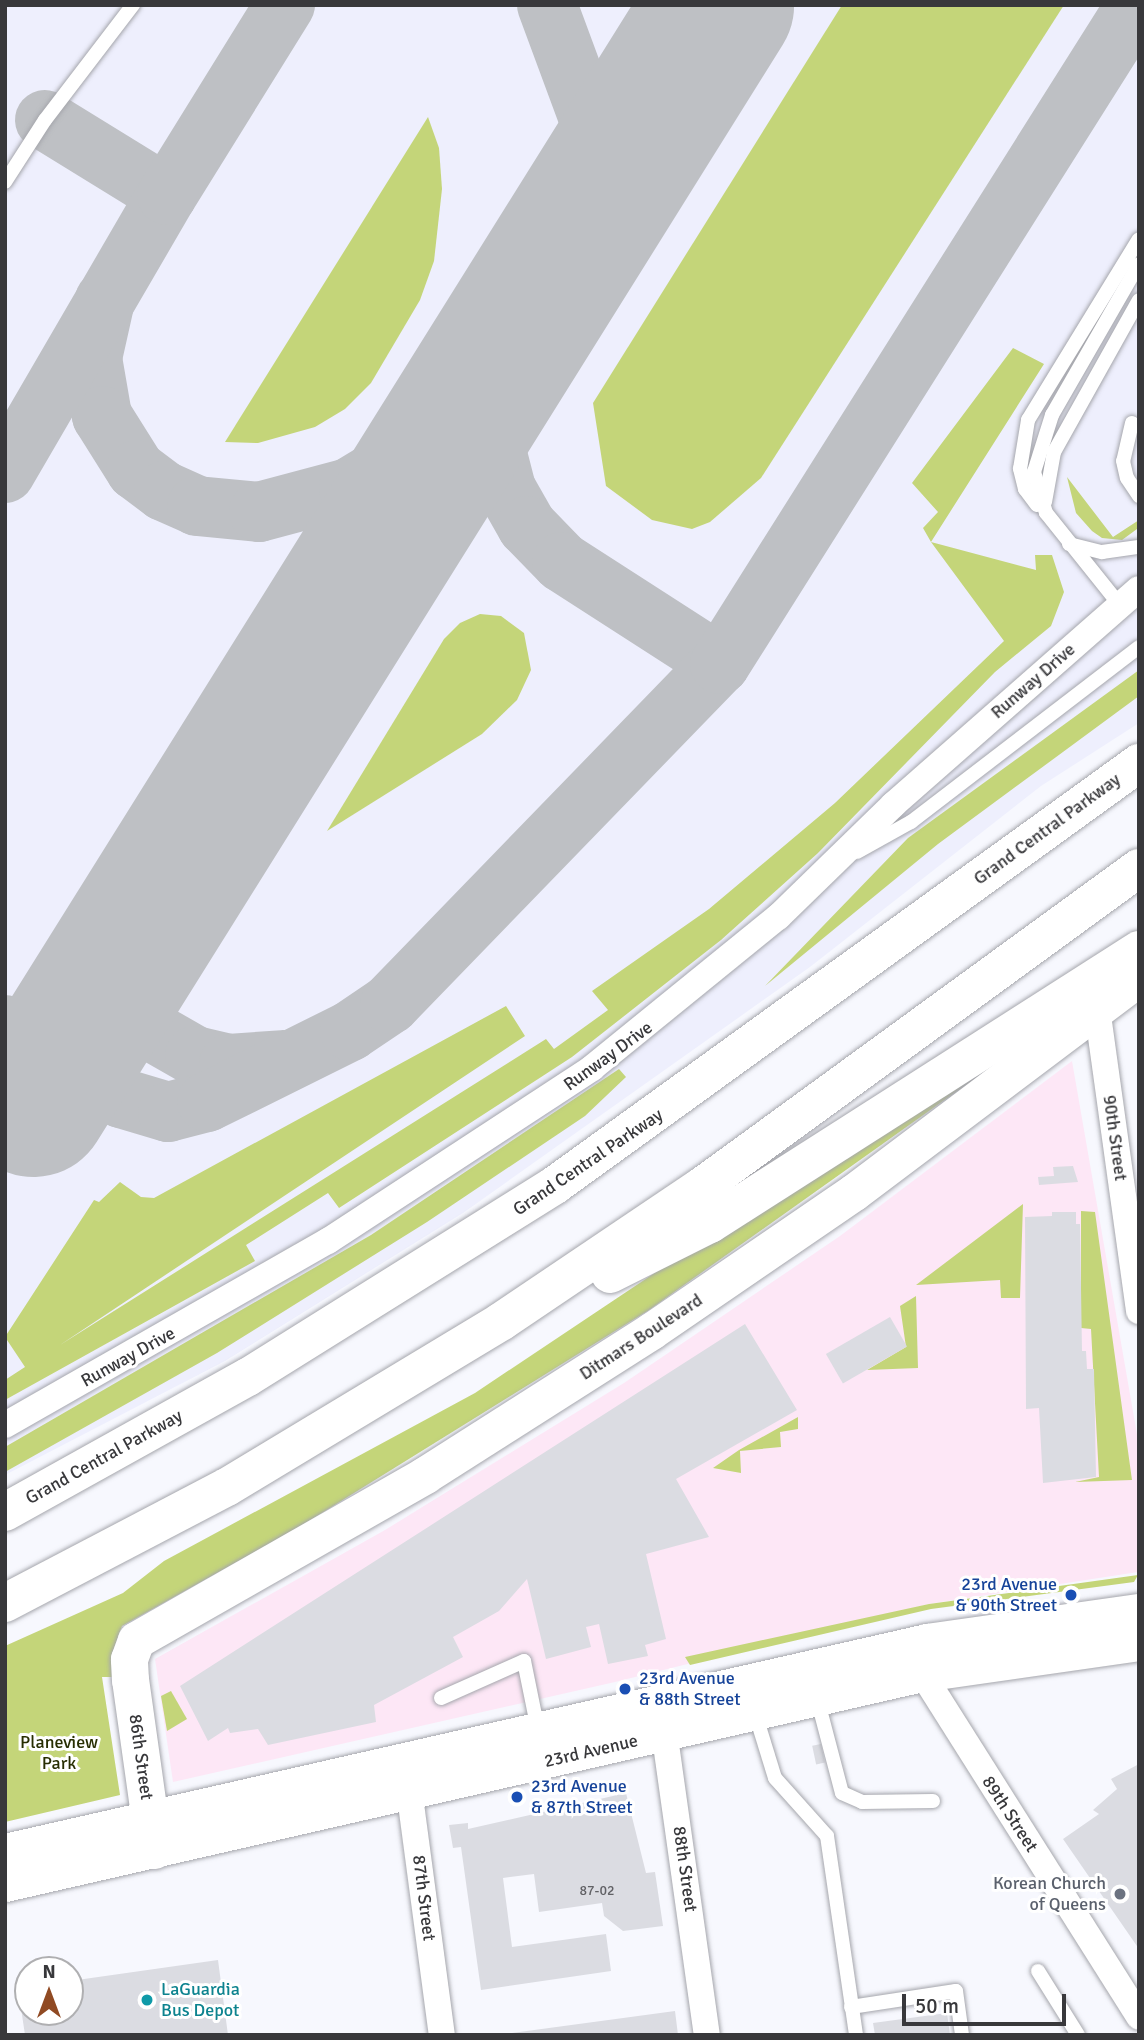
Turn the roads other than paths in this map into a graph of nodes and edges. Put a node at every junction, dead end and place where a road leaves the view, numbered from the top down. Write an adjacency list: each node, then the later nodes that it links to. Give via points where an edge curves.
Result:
1 (133, 5): 2 (lane, via 44,120)
2 (5, 183)
3 (1139, 239): 8 (lane, via 1028,420 1020,468 1025,489)
4 (1139, 264): 8 (lane, via 1042,441 1034,472)
5 (1139, 300): 8 (lane, via 1054,452 1044,490)
6 (1132, 423): 7 (lane, via 1123,461)
7 (1139, 496)
8 (1046, 513): 9 (lane)
9 (1068, 543): 10 (lane, via 1102,552); 11 (lane)
10 (1139, 547)
11 (1129, 596): 14 (street, Runway Drive, via 893,805)
12 (1139, 647): 14 (lane, via 911,822)
13 (1139, 763): 22 (highway, Grand Central Parkway, via 555,1185 341,1322)
14 (837, 863): 21 (street, Runway Drive, via 656,1021 530,1111 262,1281)
15 (1139, 868): 20 (highway, via 701,1187)
16 (1139, 950): 20 (highway, via 710,1224)
17 (1139, 977): 18 (street, Ditmars Boulevard)
18 (1097, 1007): 19 (street, 90th Street); 28 (street, Ditmars Boulevard, via 741,1271 425,1475 143,1634 132,1646)
19 (1139, 1311)
20 (435, 1364): 24 (highway, via 227,1487)
21 (5, 1426)
22 (22, 1499): 23 (highway, Grand Central Parkway)
23 (5, 1512)
24 (5, 1604)
25 (1139, 1612): 27 (street, 23rd Avenue)
26 (1139, 1642): 27 (street, 23rd Avenue)
27 (914, 1660): 30 (street, 23rd Avenue); 31 (street, 23rd Avenue); 41 (street, 89th Street)
28 (129, 1663): 36 (street, 86th Street)
29 (441, 1698): 33 (lane, via 524,1661)
30 (817, 1698): 31 (street, 23rd Avenue); 35 (lane, via 842,1793 868,1802 900,1798)
31 (751, 1699): 32 (street, 23rd Avenue); 40 (lane, via 775,1778 827,1836)
32 (662, 1719): 33 (street, 23rd Avenue); 34 (street, 23rd Avenue); 43 (street, 88th Street)
33 (538, 1732): 34 (street, 23rd Avenue)
34 (407, 1777): 36 (street, 23rd Avenue); 42 (street, 87th Street)
35 (933, 1801)
36 (152, 1835): 37 (street, 23rd Avenue); 38 (street, 23rd Avenue)
37 (5, 1852)
38 (5, 1883)
39 (1038, 1971): 46 (lane)
40 (852, 2007): 44 (lane); 45 (lane, via 956,1991)
41 (1139, 2015)
42 (442, 2035)
43 (707, 2035)
44 (856, 2035)
45 (962, 2035)
46 (1078, 2035)

